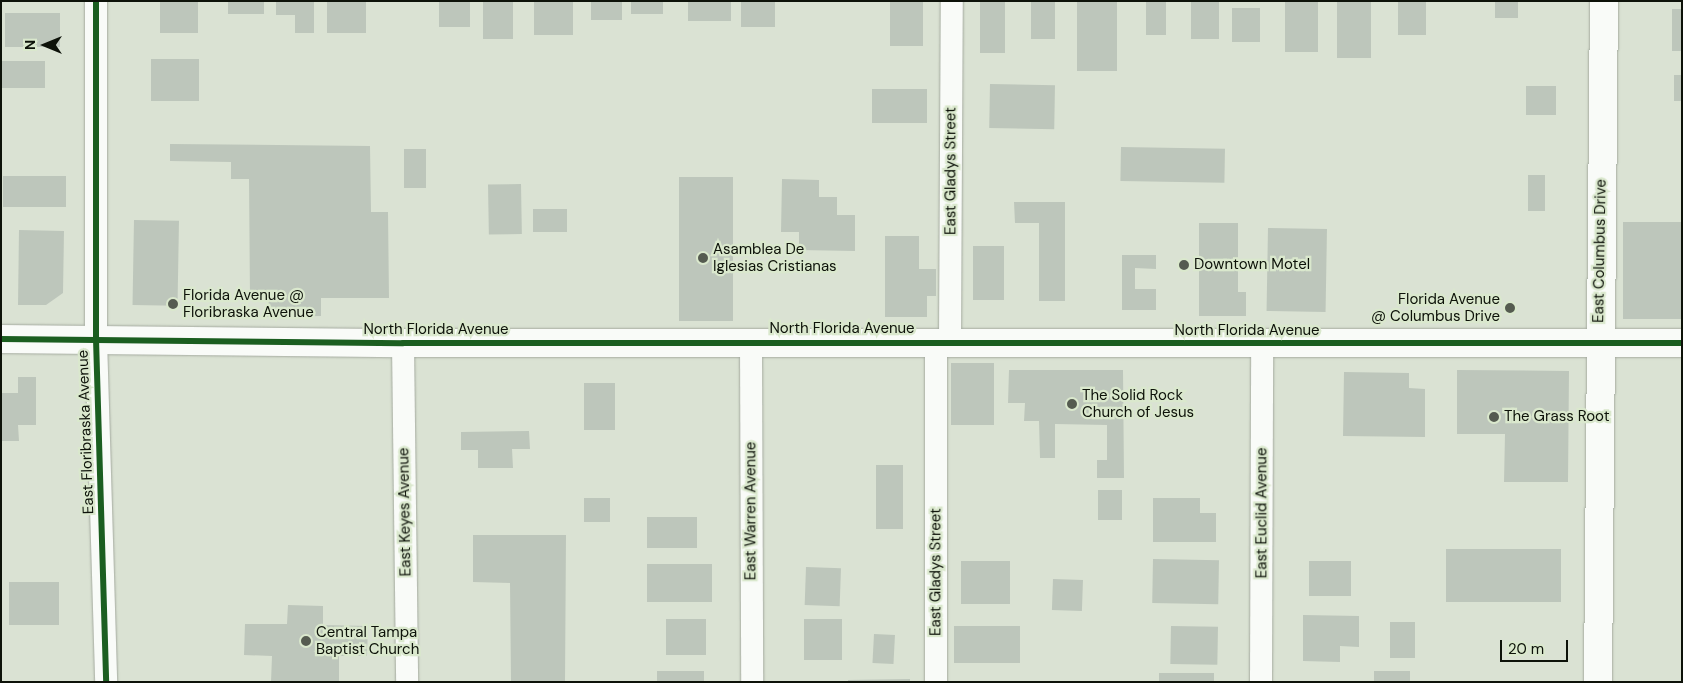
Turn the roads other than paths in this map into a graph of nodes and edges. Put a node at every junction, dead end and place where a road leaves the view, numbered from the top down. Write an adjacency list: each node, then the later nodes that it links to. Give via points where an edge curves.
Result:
1 (96, 1): 5 (street, East Floribraska Avenue)
2 (952, 1): 7 (street, East Gladys Street)
3 (1604, 1): 9 (main road, East Columbus Drive)
4 (1, 339): 5 (main road, North Florida Avenue)
5 (96, 339): 8 (main road, North Florida Avenue); 12 (street, East Floribraska Avenue)
6 (751, 341): 7 (main road, North Florida Avenue); 8 (main road, North Florida Avenue); 14 (street, East Warren Avenue)
7 (943, 342): 11 (main road, North Florida Avenue); 15 (street, East Gladys Street)
8 (403, 343): 13 (street, East Keyes Avenue)
9 (1600, 343): 10 (main road, North Florida Avenue); 11 (main road, North Florida Avenue); 17 (main road, East Columbus Drive)
10 (1682, 343)
11 (1262, 344): 16 (street, East Euclid Avenue)
12 (106, 682)
13 (407, 682)
14 (752, 682)
15 (936, 682)
16 (1261, 682)
17 (1598, 682)

